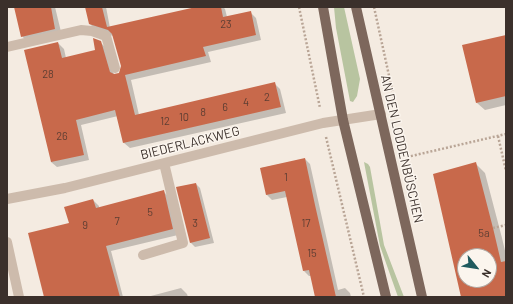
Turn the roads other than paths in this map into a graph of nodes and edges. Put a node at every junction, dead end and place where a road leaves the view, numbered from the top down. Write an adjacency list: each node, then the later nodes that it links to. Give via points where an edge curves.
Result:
1 (323, 7): 6 (main road)
2 (356, 7): 5 (main road, AN DEN LODDENBÜSCHEN)
3 (7, 47): 4 (street, via 81,30 92,31 106,36)
4 (115, 68)
5 (380, 114): 6 (street, BIEDERLACKWEG); 13 (main road, AN DEN LODDENBÜSCHEN)
6 (343, 120): 7 (street, BIEDERLACKWEG); 12 (main road)
7 (164, 163): 8 (street, BIEDERLACKWEG, via 65,188); 10 (street, via 183,243)
8 (7, 199)
9 (7, 242): 11 (street)
10 (143, 255)
11 (19, 297)
12 (386, 297)
13 (422, 297)

